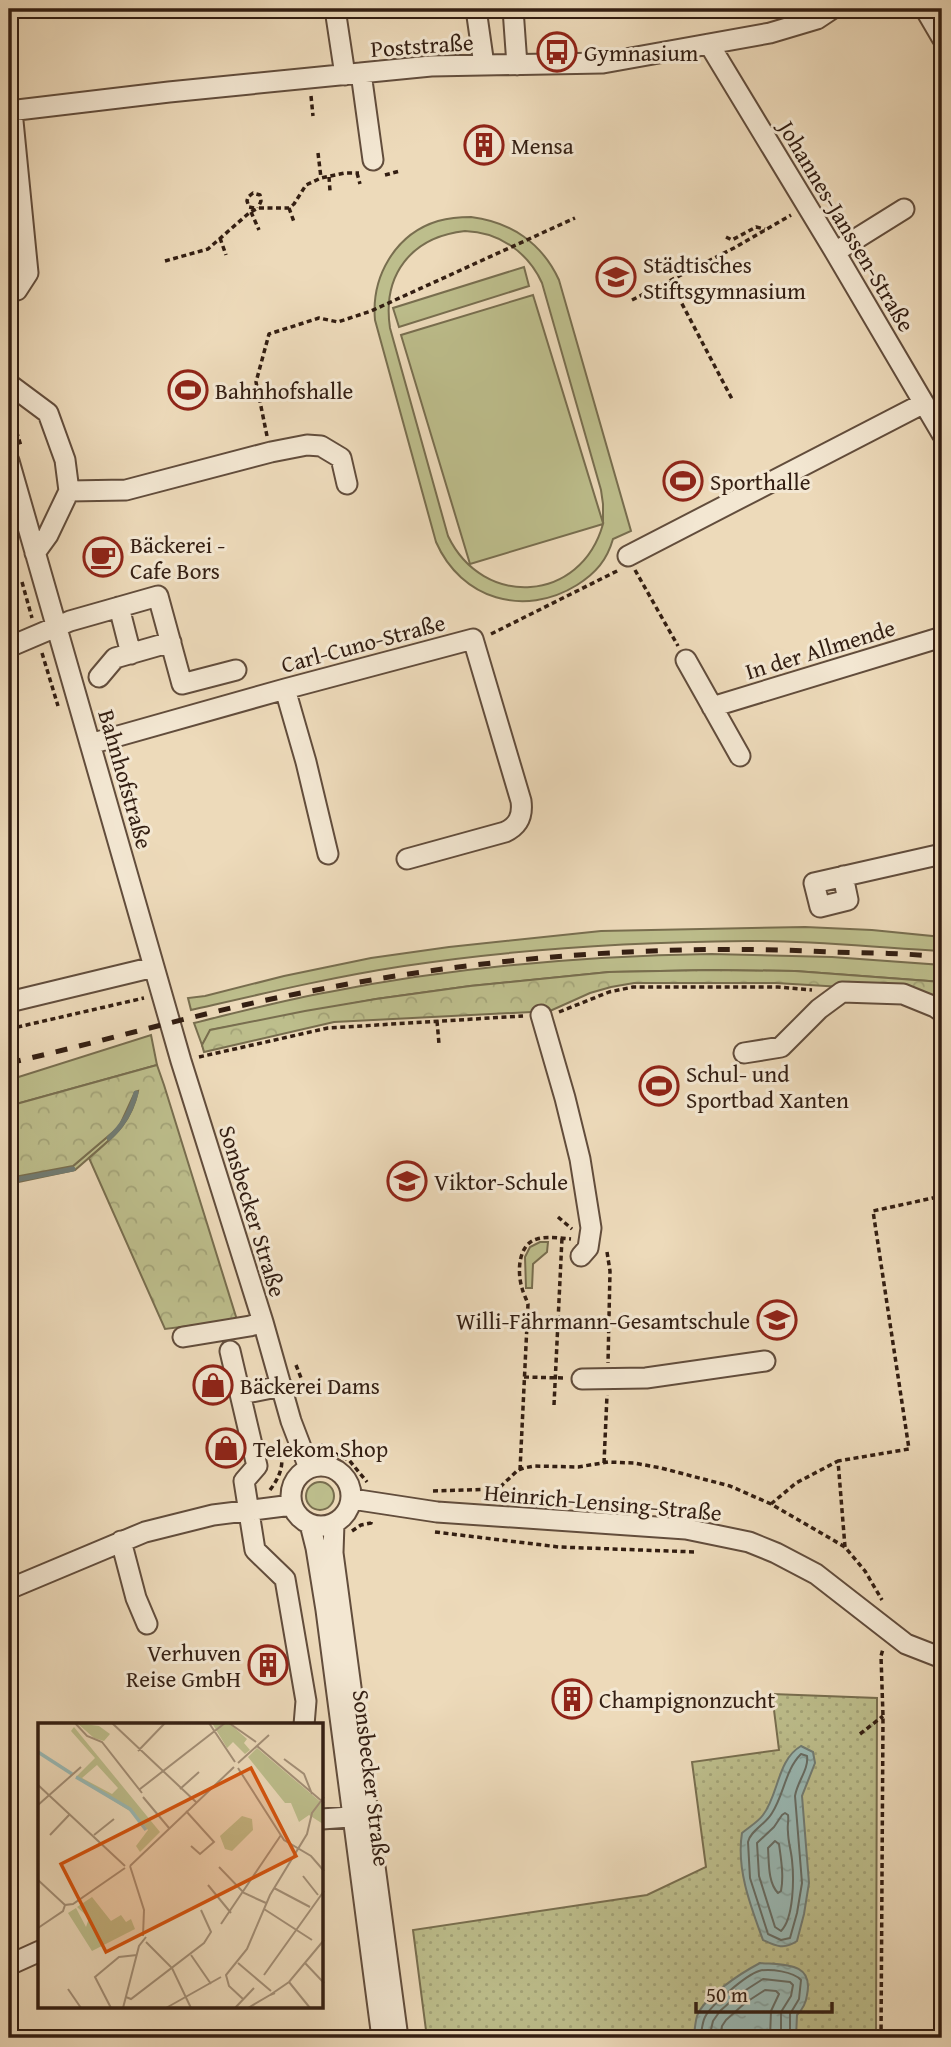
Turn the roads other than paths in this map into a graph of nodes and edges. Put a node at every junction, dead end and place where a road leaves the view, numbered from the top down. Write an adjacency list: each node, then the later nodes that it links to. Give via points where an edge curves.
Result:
1 (335, 9): 10 (street)
2 (475, 9): 8 (street)
3 (513, 9): 9 (street)
4 (832, 9): 7 (street, Poststraße, via 817,19 770,33)
5 (925, 9): 6 (street)
6 (942, 38)
7 (709, 44): 9 (street, Poststraße, via 603,63); 14 (street, Johannes-Janssen-Straße)
8 (484, 65): 9 (street, Poststraße); 10 (street, Poststraße)
9 (517, 65)
10 (353, 74): 11 (street, Poststraße); 12 (street)
11 (11, 111): 15 (street, via 28,273 17,290)
12 (372, 171)
13 (904, 209): 14 (street)
14 (835, 252): 17 (street, Johannes-Janssen-Straße)
15 (9, 291)
16 (9, 384): 21 (street, via 48,413 65,460)
17 (924, 403): 18 (street, Johannes-Janssen-Straße); 23 (street)
18 (942, 434)
19 (9, 461): 22 (street, Bahnhofstraße)
20 (347, 484): 21 (street, via 341,458 321,446 307,445 126,491)
21 (69, 491): 22 (street)
22 (35, 553): 25 (street, Bahnhofstraße)
23 (627, 564)
24 (119, 607): 25 (street); 27 (street, via 158,596); 29 (street)
25 (56, 626): 28 (street); 35 (street, Bahnhofstraße)
26 (942, 637): 34 (street, In der Allmende)
27 (171, 642): 29 (street); 31 (street, via 182,684)
28 (9, 647)
29 (131, 654): 32 (street, via 115,659)
30 (686, 660): 34 (street)
31 (236, 670)
32 (99, 677)
33 (285, 689): 35 (street, Carl-Cuno-Straße); 38 (street); 39 (street, Carl-Cuno-Straße, via 473,639 521,801 521,815 505,832)
34 (712, 707): 36 (street)
35 (90, 744): 41 (street, Bahnhofstraße)
36 (740, 756)
37 (942, 854): 40 (street)
38 (328, 855)
39 (407, 859)
40 (814, 883)
41 (154, 967): 42 (street); 47 (street, Sonsbecker Straße)
42 (10, 1011)
43 (942, 1012): 45 (street, via 903,994 842,992 781,1047)
44 (541, 1015): 46 (street, via 580,1159 591,1228)
45 (744, 1053)
46 (586, 1247)
47 (262, 1322): 48 (street); 52 (street, Sonsbecker Straße)
48 (183, 1338)
49 (230, 1351): 53 (street)
50 (765, 1361): 51 (street, via 646,1378)
51 (582, 1379)
52 (282, 1386): 53 (street); 54 (street, Sonsbecker Straße)
53 (241, 1394): 57 (street, via 257,1465 244,1481)
54 (309, 1468): 55 (street, via 326,1466 338,1471 347,1480); 56 (street, via 296,1480)
55 (352, 1499): 58 (street, via 346,1513); 63 (street, Heinrich-Lensing-Straße, via 437,1512 686,1529 725,1536 762,1547 816,1574 890,1632)
56 (292, 1505): 57 (street); 59 (street)
57 (258, 1510): 60 (street, via 175,1524); 64 (street, via 256,1550 285,1579 306,1701)
58 (334, 1523): 59 (street); 65 (street, Sonsbecker Straße)
59 (310, 1524): 65 (street, Sonsbecker Straße)
60 (121, 1541): 61 (street); 62 (street)
61 (9, 1589)
62 (146, 1624)
63 (942, 1658)
64 (304, 1723)
65 (360, 1816): 66 (street); 69 (street, Sonsbecker Straße); 70 (street, Sonsbecker Straße)
66 (324, 1819)
67 (38, 1952): 68 (street)
68 (9, 1965)
69 (382, 2038)
70 (398, 2038)

